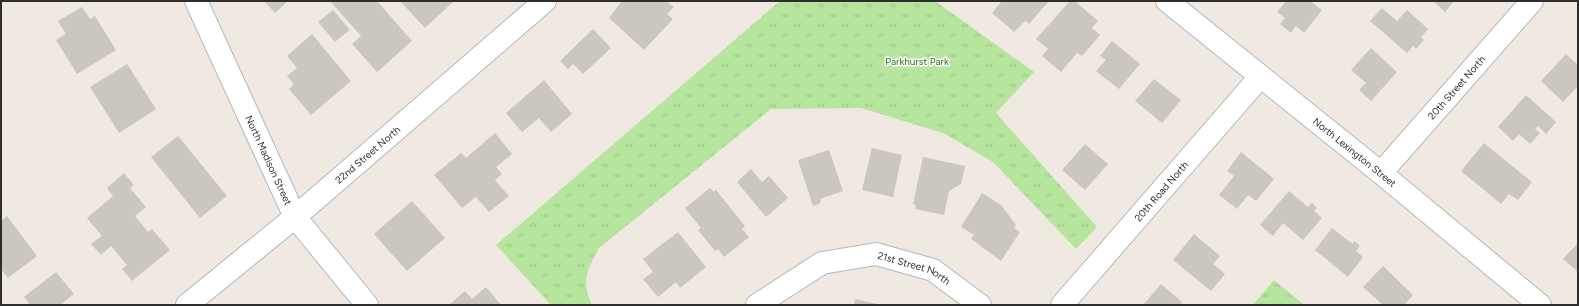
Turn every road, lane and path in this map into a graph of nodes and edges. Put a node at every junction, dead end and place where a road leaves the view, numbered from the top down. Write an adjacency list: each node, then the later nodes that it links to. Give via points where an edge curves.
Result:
1 (196, 1): 7 (street, North Madison Street)
2 (545, 1): 7 (street, 22nd Street North)
3 (1167, 1): 5 (street, North Lexington Street)
4 (1532, 1): 6 (street, 20th Street North)
5 (1260, 77): 6 (street, North Lexington Street); 12 (street, 20th Road North)
6 (1381, 173): 13 (street, North Lexington Street)
7 (295, 217): 8 (street, 22nd Street North); 9 (street, North Madison Street)
8 (187, 305)
9 (366, 305)
10 (757, 305): 11 (street, 21st Street North, via 822,263 876,254 933,270)
11 (980, 305)
12 (1062, 305)
13 (1540, 305)

